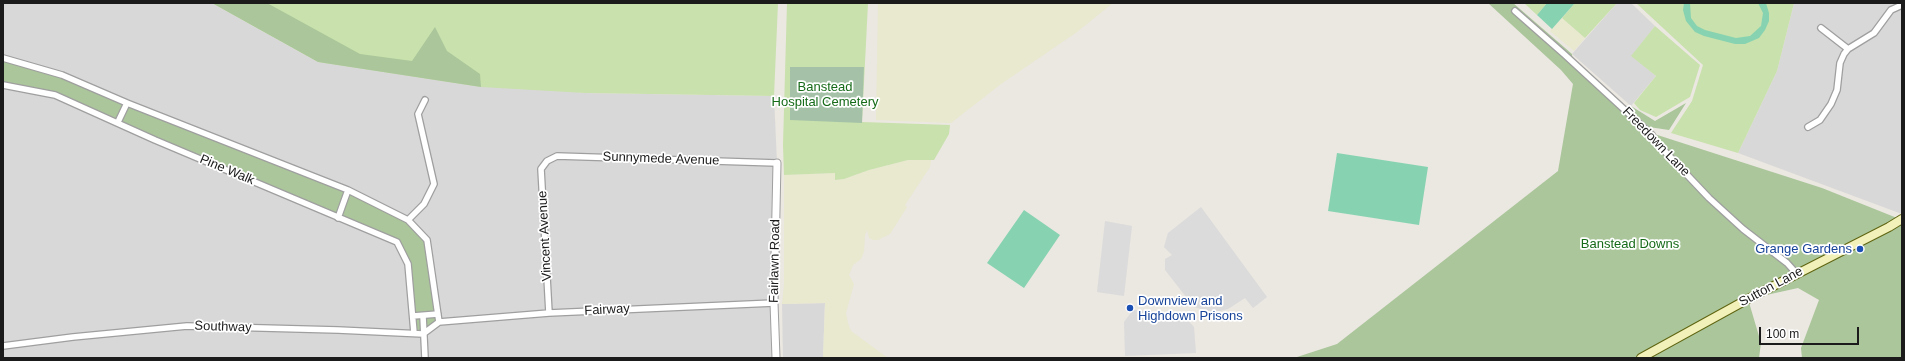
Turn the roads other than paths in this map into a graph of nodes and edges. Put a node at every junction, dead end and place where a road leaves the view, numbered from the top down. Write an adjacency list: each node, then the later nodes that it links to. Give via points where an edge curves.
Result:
1 (1902, 6): 4 (street, via 1891,10 1869,38)
2 (1515, 11): 17 (street, Freedown Lane, via 1652,135 1709,198)
3 (1821, 28): 4 (street)
4 (1848, 49): 10 (street, via 1840,63 1837,90 1831,104 1820,120)
5 (3, 58): 8 (street, Pine Walk, via 62,75)
6 (3, 85): 9 (street, Pine Walk, via 55,94)
7 (425, 100): 16 (street, via 418,114 434,184 424,204)
8 (127, 103): 9 (street); 13 (street, Pine Walk)
9 (118, 122): 14 (street, Pine Walk)
10 (1808, 127)
11 (547, 161): 12 (street, Sunnymede Avenue, via 557,156); 19 (street, Vincent Avenue, via 541,169)
12 (777, 163): 18 (street, Fairlawn Road)
13 (348, 190): 14 (street); 16 (street, Pine Walk)
14 (338, 218): 21 (street, Pine Walk, via 397,242 408,264)
15 (1902, 219): 17 (main road, Sutton Lane)
16 (408, 220): 20 (street, Pine Walk, via 427,240)
17 (1796, 273): 29 (main road, Sutton Lane)
18 (774, 303): 19 (street, Fairway); 28 (street, Fairlawn Road)
19 (548, 313): 23 (street, Fairway)
20 (438, 314): 22 (street); 23 (street, Pine Walk)
21 (413, 316): 22 (street); 24 (street, Pine Walk)
22 (423, 316): 25 (street)
23 (439, 322): 25 (street)
24 (414, 333): 25 (street, Southway); 26 (street, Southway, via 187,326)
25 (423, 334): 27 (street)
26 (3, 346)
27 (425, 358)
28 (776, 358)
29 (1641, 358)

